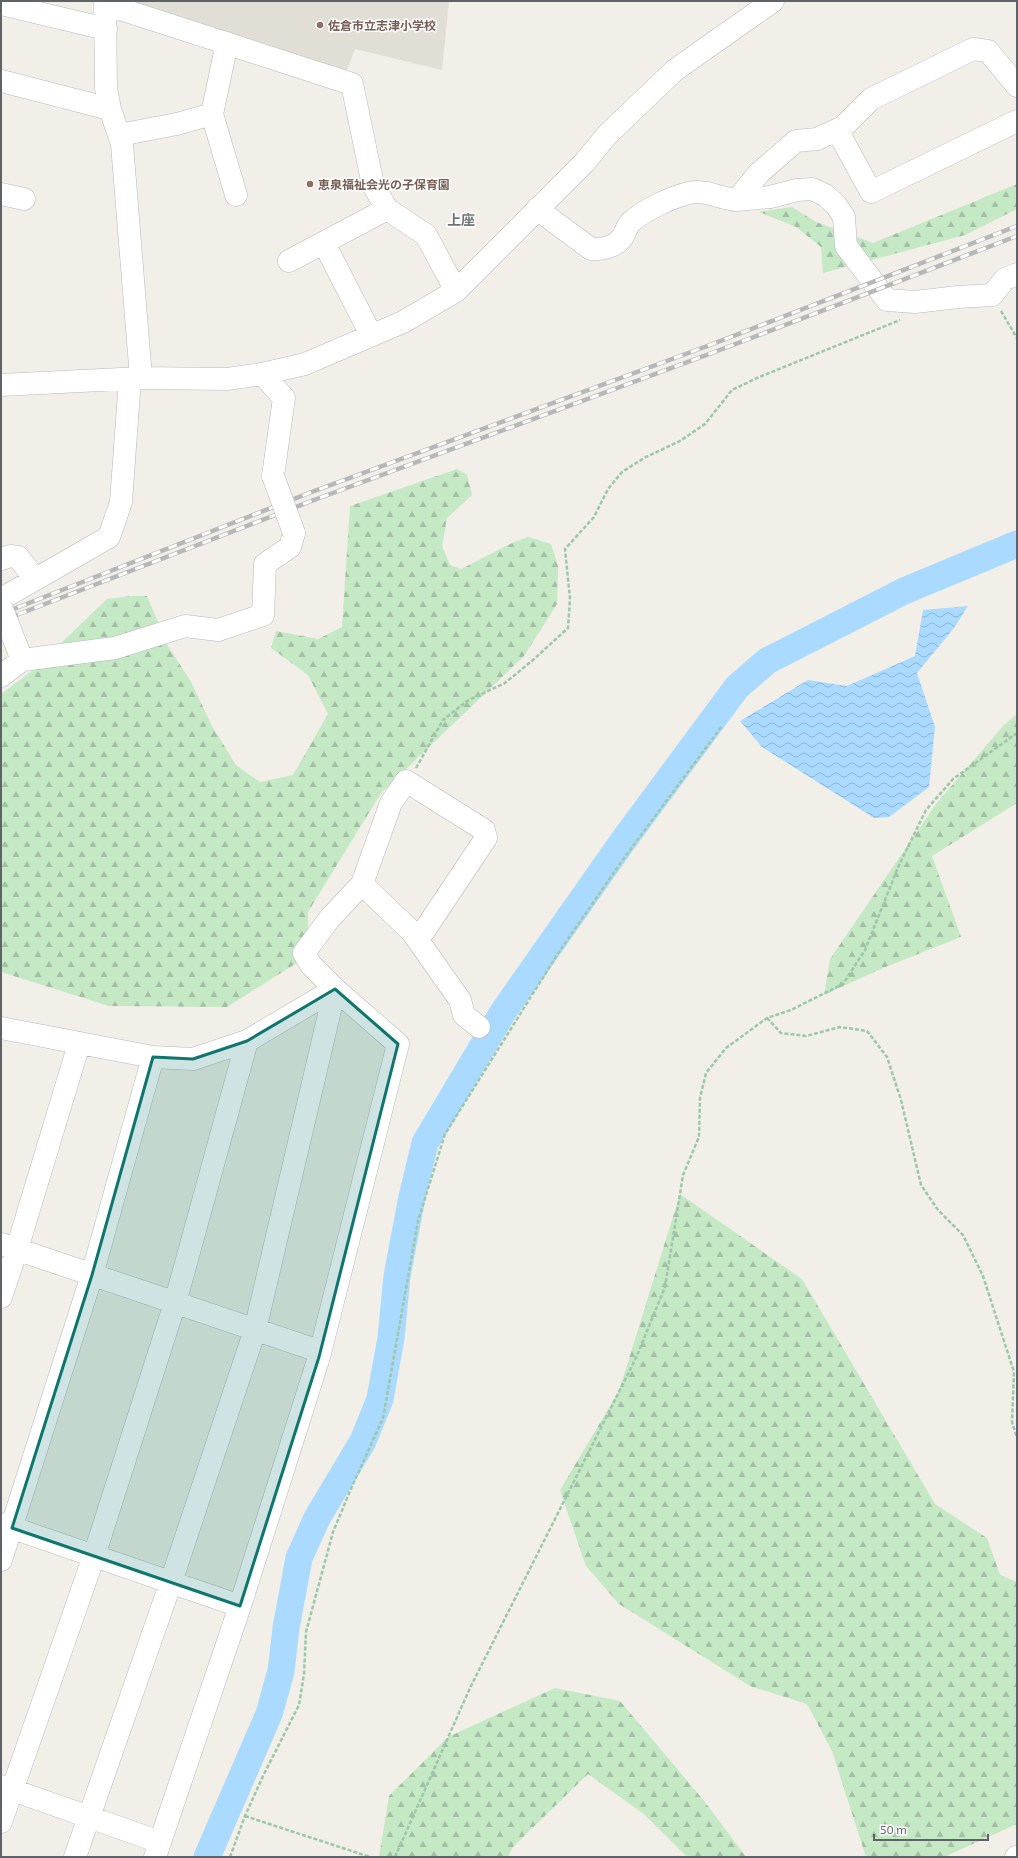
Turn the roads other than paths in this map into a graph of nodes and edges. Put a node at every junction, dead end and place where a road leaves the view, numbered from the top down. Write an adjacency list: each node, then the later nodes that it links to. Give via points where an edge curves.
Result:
1 (773, 1): 18 (street, via 675,70)
2 (105, 2): 4 (street); 5 (street)
3 (2, 3): 4 (street)
4 (106, 29): 8 (street, via 106,88)
5 (227, 43): 9 (street); 17 (street, via 352,84 373,185)
6 (1, 81): 8 (street)
7 (1017, 86): 11 (street, via 988,51 973,49 871,99)
8 (110, 109): 12 (street)
9 (212, 114): 12 (street, via 178,124); 14 (street)
10 (1017, 121): 11 (street, via 871,192)
11 (837, 130): 16 (street, via 817,139 796,141 759,173)
12 (119, 135): 25 (street, via 122,144)
13 (1, 194): 15 (street)
14 (236, 194)
15 (24, 199)
16 (737, 200): 18 (street, via 702,191 688,193 654,207 631,223 621,240 602,250 591,249); 21 (street, via 797,190 812,189 825,194 844,218 846,246 887,300 915,302 992,295 1005,279)
17 (387, 209): 19 (street); 22 (street, via 426,234)
18 (537, 209): 22 (street)
19 (324, 243): 20 (street); 23 (street)
20 (289, 261)
21 (1017, 274)
22 (456, 291): 23 (street, via 403,322)
23 (371, 335): 24 (street, via 305,364)
24 (262, 374): 25 (street, via 227,379); 31 (street, bridge, via 284,398 273,476 294,533 290,547 265,564 263,614 218,630 185,626 115,648)
25 (136, 379): 26 (street); 28 (street, via 121,502 110,537)
26 (1, 385)
27 (1, 559): 28 (street, via 18,557)
28 (35, 579): 29 (street)
29 (1, 599)
30 (4, 616): 31 (street)
31 (22, 660): 32 (street)
32 (1, 676)
33 (362, 884): 34 (street); 34 (street, via 391,803 406,781 484,830 486,838); 35 (street, via 330,918 304,953)
34 (418, 940): 36 (street, via 460,1000 464,1016)
35 (335, 989): 38 (street); 45 (street); 46 (street, via 398,1044)
36 (479, 1027)
37 (1, 1028): 39 (street)
38 (246, 1041): 40 (street, via 193,1059); 44 (street)
39 (79, 1044): 40 (street); 41 (street)
40 (153, 1057): 42 (street)
41 (9, 1246): 42 (street); 43 (street)
42 (92, 1275): 44 (street); 47 (street)
43 (1, 1296)
44 (175, 1303): 45 (street); 48 (street)
45 (255, 1330): 46 (street, via 313,1349); 50 (street)
46 (320, 1357): 51 (street)
47 (7, 1526): 48 (street); 49 (street)
48 (94, 1556): 50 (street); 52 (street)
49 (1, 1560)
50 (171, 1582): 51 (street); 53 (street)
51 (240, 1606): 55 (street)
52 (6, 1788): 53 (street); 54 (street)
53 (88, 1817): 55 (street); 56 (street)
54 (1, 1822)
55 (157, 1850)
56 (75, 1857)

